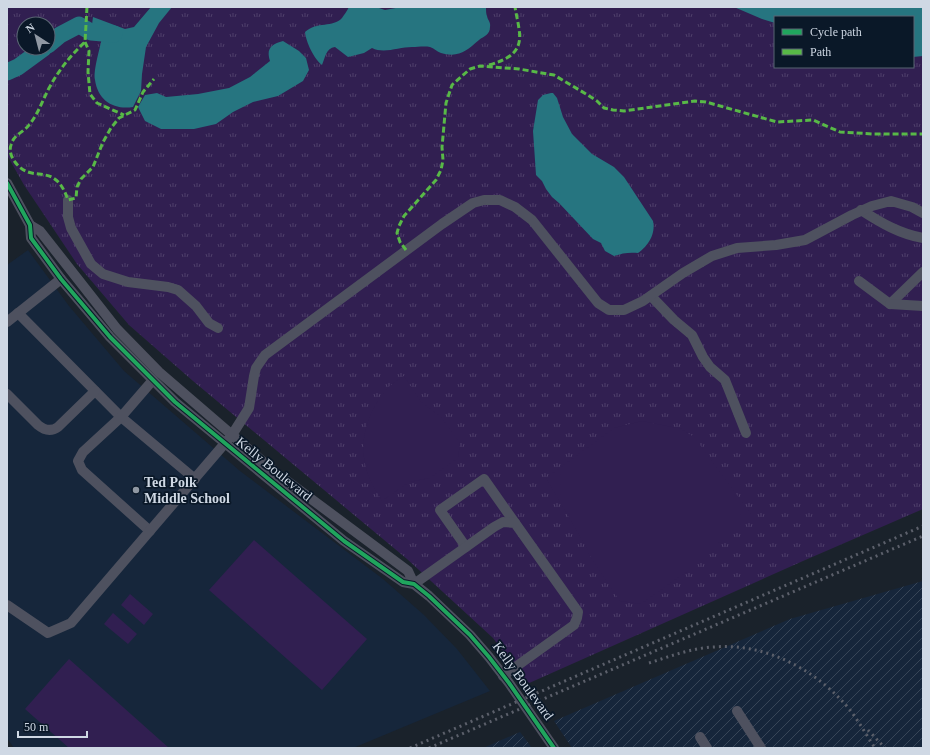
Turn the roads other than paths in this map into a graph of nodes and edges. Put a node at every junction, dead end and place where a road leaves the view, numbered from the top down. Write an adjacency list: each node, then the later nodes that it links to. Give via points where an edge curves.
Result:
1 (7, 183): 5 (street, Kelly Boulevard)
2 (68, 200): 15 (street, via 71,228 91,264 103,274 128,282 178,290 196,306 209,323)
3 (861, 210): 4 (street, via 891,201); 6 (street, via 904,234); 10 (street, via 805,240 737,248 712,256)
4 (923, 213)
5 (30, 225): 8 (street, Kelly Boulevard, via 30,238); 21 (street, Kelly Boulevard, via 40,231 117,329 159,372)
6 (923, 238)
7 (923, 272): 11 (street)
8 (62, 279): 13 (street); 16 (street, Kelly Boulevard, via 110,336)
9 (858, 280): 11 (street)
10 (651, 296): 20 (street, via 692,335 710,367 725,380); 21 (street, via 624,310 609,310 598,303 532,220 515,207 500,200 473,203 265,355 256,368 249,408)
11 (890, 304): 12 (street)
12 (923, 306)
13 (18, 313): 14 (street); 17 (street)
14 (7, 322)
15 (218, 328)
16 (153, 380): 19 (street); 22 (street, Kelly Boulevard, via 175,402)
17 (95, 391): 18 (street, via 52,430 42,428); 19 (street)
18 (7, 394)
19 (121, 416): 23 (street); 25 (street, via 83,452 78,461 82,470)
20 (746, 433)
21 (232, 435): 22 (street); 27 (street, Kelly Boulevard, via 275,472 408,571)
22 (225, 443): 23 (street); 27 (street, Kelly Boulevard, via 344,540 402,582)
23 (194, 479): 25 (street)
24 (515, 523): 26 (street, via 503,522); 26 (street, via 484,479 440,510); 29 (street, via 578,612 574,625)
25 (150, 531): 28 (street, via 71,623 48,633)
26 (466, 547): 27 (street)
27 (414, 584): 29 (street, Kelly Boulevard, via 470,635)
28 (7, 605)
29 (503, 676): 32 (street, Kelly Boulevard)
30 (737, 711): 34 (street)
31 (700, 737): 33 (street)
32 (554, 748)
33 (706, 748)
34 (761, 748)

